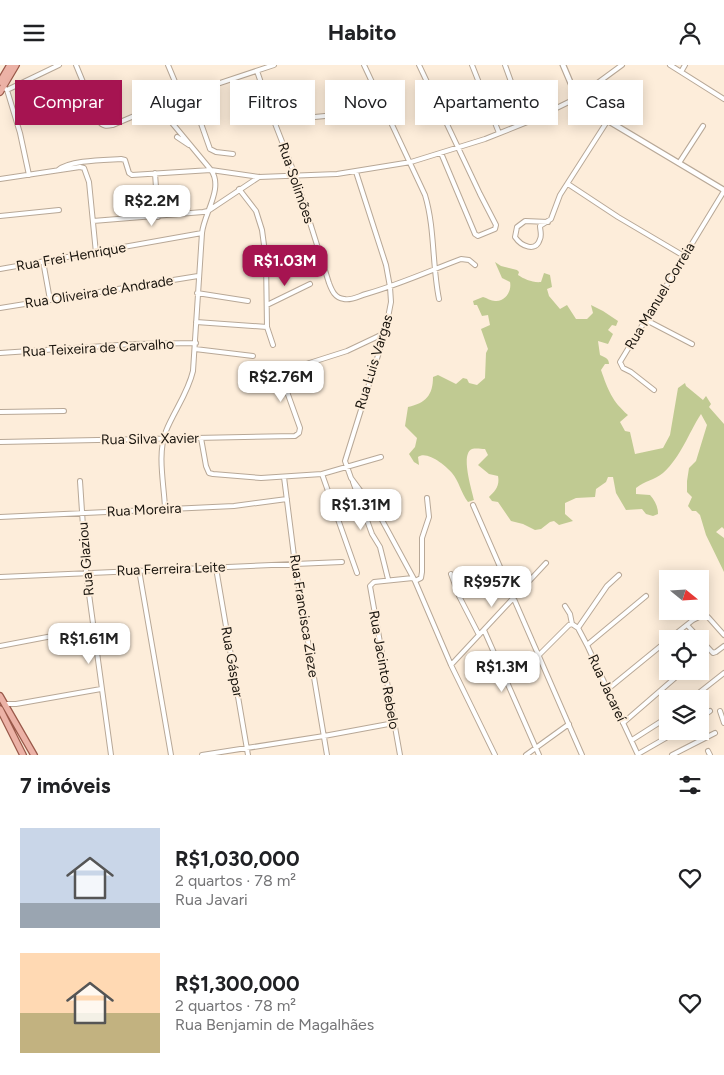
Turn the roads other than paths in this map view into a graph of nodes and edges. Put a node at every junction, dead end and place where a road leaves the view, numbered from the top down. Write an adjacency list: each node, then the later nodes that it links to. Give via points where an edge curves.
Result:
1 (10, 65): 17 (main road)
2 (16, 65): 17 (main road)
3 (58, 65): 25 (street)
4 (76, 65): 28 (street, via 99,121 106,127)
5 (168, 65): 18 (street)
6 (274, 65): 15 (street)
7 (364, 65): 20 (street)
8 (419, 65): 38 (street)
9 (472, 65): 36 (street)
10 (504, 65): 21 (street)
11 (563, 65): 22 (street)
12 (622, 65): 23 (street)
13 (670, 65): 16 (street)
14 (685, 65): 16 (street)
15 (257, 71): 19 (street, Rua Solimões); 24 (street)
16 (681, 72): 26 (street)
17 (4, 74): 25 (main road)
18 (174, 80)
19 (260, 80)
20 (371, 80)
21 (510, 80)
22 (569, 80)
23 (602, 80)
24 (220, 83)
25 (2, 88): 48 (street, via 20,133)
26 (724, 99)
27 (568, 102): 36 (street)
28 (132, 117)
29 (174, 125): 39 (street)
30 (202, 125): 41 (street, via 210,149)
31 (275, 125): 49 (street, Rua Solimões)
32 (393, 125): 42 (street)
33 (605, 125): 52 (street)
34 (616, 125): 43 (street)
35 (703, 126): 43 (street)
36 (499, 133): 38 (street)
37 (177, 137): 39 (street)
38 (458, 147): 40 (street); 40 (street, via 496,225 495,229 478,236 465,213)
39 (193, 148): 44 (street)
40 (441, 153): 42 (street)
41 (233, 154)
42 (411, 162): 46 (street); 67 (street, via 429,207)
43 (680, 163): 54 (street)
44 (211, 169): 47 (street); 50 (street); 56 (street, via 216,186)
45 (58, 170): 47 (street, via 73,164 124,159 129,173); 48 (street); 59 (street, via 80,167 87,171)
46 (356, 172): 49 (street); 70 (street, Rua Luis Vargas)
47 (155, 173): 58 (street)
48 (29, 175): 51 (street)
49 (294, 175): 50 (street); 70 (street, Rua Solimões, via 332,292 341,299 349,299)
50 (259, 177): 53 (street)
51 (0, 179)
52 (568, 184): 60 (street); 63 (street)
53 (239, 189): 56 (street); 75 (street, via 256,211 262,230)
54 (724, 190): 63 (street, Rua Manuel Correia)
55 (59, 210): 57 (street)
56 (208, 211): 58 (street); 61 (street)
57 (0, 217)
58 (158, 217): 59 (street)
59 (93, 221): 62 (street)
60 (548, 222): 60 (street, via 540,226 540,241 532,247 523,246 515,237 517,227 525,221)
61 (202, 233): 62 (street, Rua Frei Henrique); 68 (street)
62 (96, 253): 64 (street, Rua Frei Henrique)
63 (684, 255): 77 (street, Rua Manuel Correia)
64 (43, 261): 66 (street, Rua Frei Henrique); 73 (street)
65 (475, 265): 67 (street, Rua Solimões, via 461,259)
66 (0, 269)
67 (434, 269): 70 (street, Rua Solimões); 72 (street)
68 (198, 276): 71 (street); 73 (street, Rua Oliveira de Andrade)
69 (310, 284): 75 (street)
70 (390, 287): 80 (street, Rua Luis Vargas)
71 (197, 293): 74 (street); 78 (street)
72 (439, 299)
73 (50, 300): 76 (street, Rua Oliveira de Andrade)
74 (248, 301)
75 (267, 305): 79 (street)
76 (0, 308)
77 (646, 320): 82 (street); 87 (street, Rua Manuel Correia, via 620,365)
78 (196, 322): 79 (street); 81 (street)
79 (268, 327): 83 (street)
80 (385, 333): 90 (street, Rua Silva Xavier, via 347,351 283,374 300,428 295,436); 94 (street, Rua Luis Vargas, via 346,455)
81 (196, 343): 84 (street); 85 (street, Rua Teixeira de Carvalho)
82 (692, 344)
83 (273, 345)
84 (195, 349): 86 (street); 91 (street, via 191,379)
85 (0, 353)
86 (254, 356)
87 (654, 390)
88 (64, 411): 89 (street)
89 (0, 412)
90 (201, 438): 91 (street, Rua Silva Xavier); 96 (street, via 209,473)
91 (163, 439): 92 (street, Rua Silva Xavier); 102 (street)
92 (0, 442)
93 (381, 457): 94 (street)
94 (347, 466): 95 (street); 97 (street)
95 (322, 474): 96 (street); 111 (street)
96 (284, 477): 100 (street, Rua Francisca Zieze)
97 (351, 478): 115 (street, via 382,552); 116 (street, via 382,520)
98 (80, 481): 103 (street, Rua Glaziou)
99 (427, 498): 116 (street, via 429,517 422,538 422,573 420,578)
100 (287, 499): 102 (street, Rua Moreira, via 234,506); 107 (street, Rua Francisca Zieze)
101 (473, 505): 118 (street)
102 (165, 508): 103 (street, Rua Moreira)
103 (82, 514): 104 (street, Rua Moreira); 110 (street, Rua Glaziou)
104 (0, 517)
105 (342, 562): 107 (street, Rua Ferreira Leite)
106 (546, 563): 118 (street)
107 (295, 564): 108 (street, Rua Ferreira Leite); 152 (street, Rua Francisca Zieze)
108 (216, 568): 109 (street, Rua Ferreira Leite); 155 (street, Rua Gáspar)
109 (139, 570): 110 (street, Rua Ferreira Leite); 161 (street)
110 (86, 573): 114 (street, Rua Ferreira Leite); 123 (street, Rua Glaziou)
111 (358, 573)
112 (451, 575): 127 (street)
113 (619, 575): 122 (street, via 607,586)
114 (0, 577)
115 (388, 579): 116 (street); 146 (street, Rua Jacinto Rebelo, via 371,584)
116 (414, 579): 135 (street)
117 (646, 596): 129 (street)
118 (514, 598): 124 (street); 134 (street)
119 (565, 606): 120 (street)
120 (572, 624): 122 (street, Rua Jacareí); 134 (street)
121 (687, 625): 125 (street); 126 (street); 128 (street, via 705,616)
122 (578, 628): 129 (street, Rua Jacareí)
123 (94, 629): 130 (street); 138 (street, Rua Glaziou)
124 (484, 629): 127 (street); 156 (street)
125 (680, 630)
126 (692, 630)
127 (479, 635): 135 (street)
128 (724, 635)
129 (587, 645): 139 (street, Rua Jacareí)
130 (0, 646)
131 (659, 646): 139 (street)
132 (724, 646): 133 (street, via 716,653)
133 (709, 649)
134 (539, 655): 150 (street)
135 (451, 665): 166 (street)
136 (724, 673): 140 (street)
137 (673, 680): 147 (street)
138 (102, 689): 142 (street); 160 (street, Rua Glaziou)
139 (608, 689): 147 (street, Rua Jacareí)
140 (702, 690)
141 (0, 696): 143 (main road)
142 (16, 703): 143 (street); 145 (street)
143 (2, 707): 145 (main road); 158 (main road)
144 (720, 711): 149 (street)
145 (9, 713): 159 (main road)
146 (394, 723): 152 (street); 165 (street, Rua Jacinto Rebelo)
147 (624, 723): 153 (street, Rua Jacareí)
148 (659, 723): 153 (street)
149 (724, 723)
150 (569, 724): 156 (street); 169 (street)
151 (715, 733): 170 (street)
152 (324, 736): 155 (street); 164 (street, Rua Francisca Zieze)
153 (632, 740): 157 (street, Rua Jacareí)
154 (662, 740): 157 (street)
155 (247, 747): 162 (street); 163 (street, Rua Gáspar)
156 (536, 748): 167 (street); 168 (street)
157 (638, 754)
158 (23, 755)
159 (34, 755)
160 (112, 755)
161 (171, 755)
162 (202, 755)
163 (248, 755)
164 (327, 755)
165 (400, 755)
166 (496, 755)
167 (526, 755)
168 (539, 755)
169 (582, 755)
170 (672, 755)

